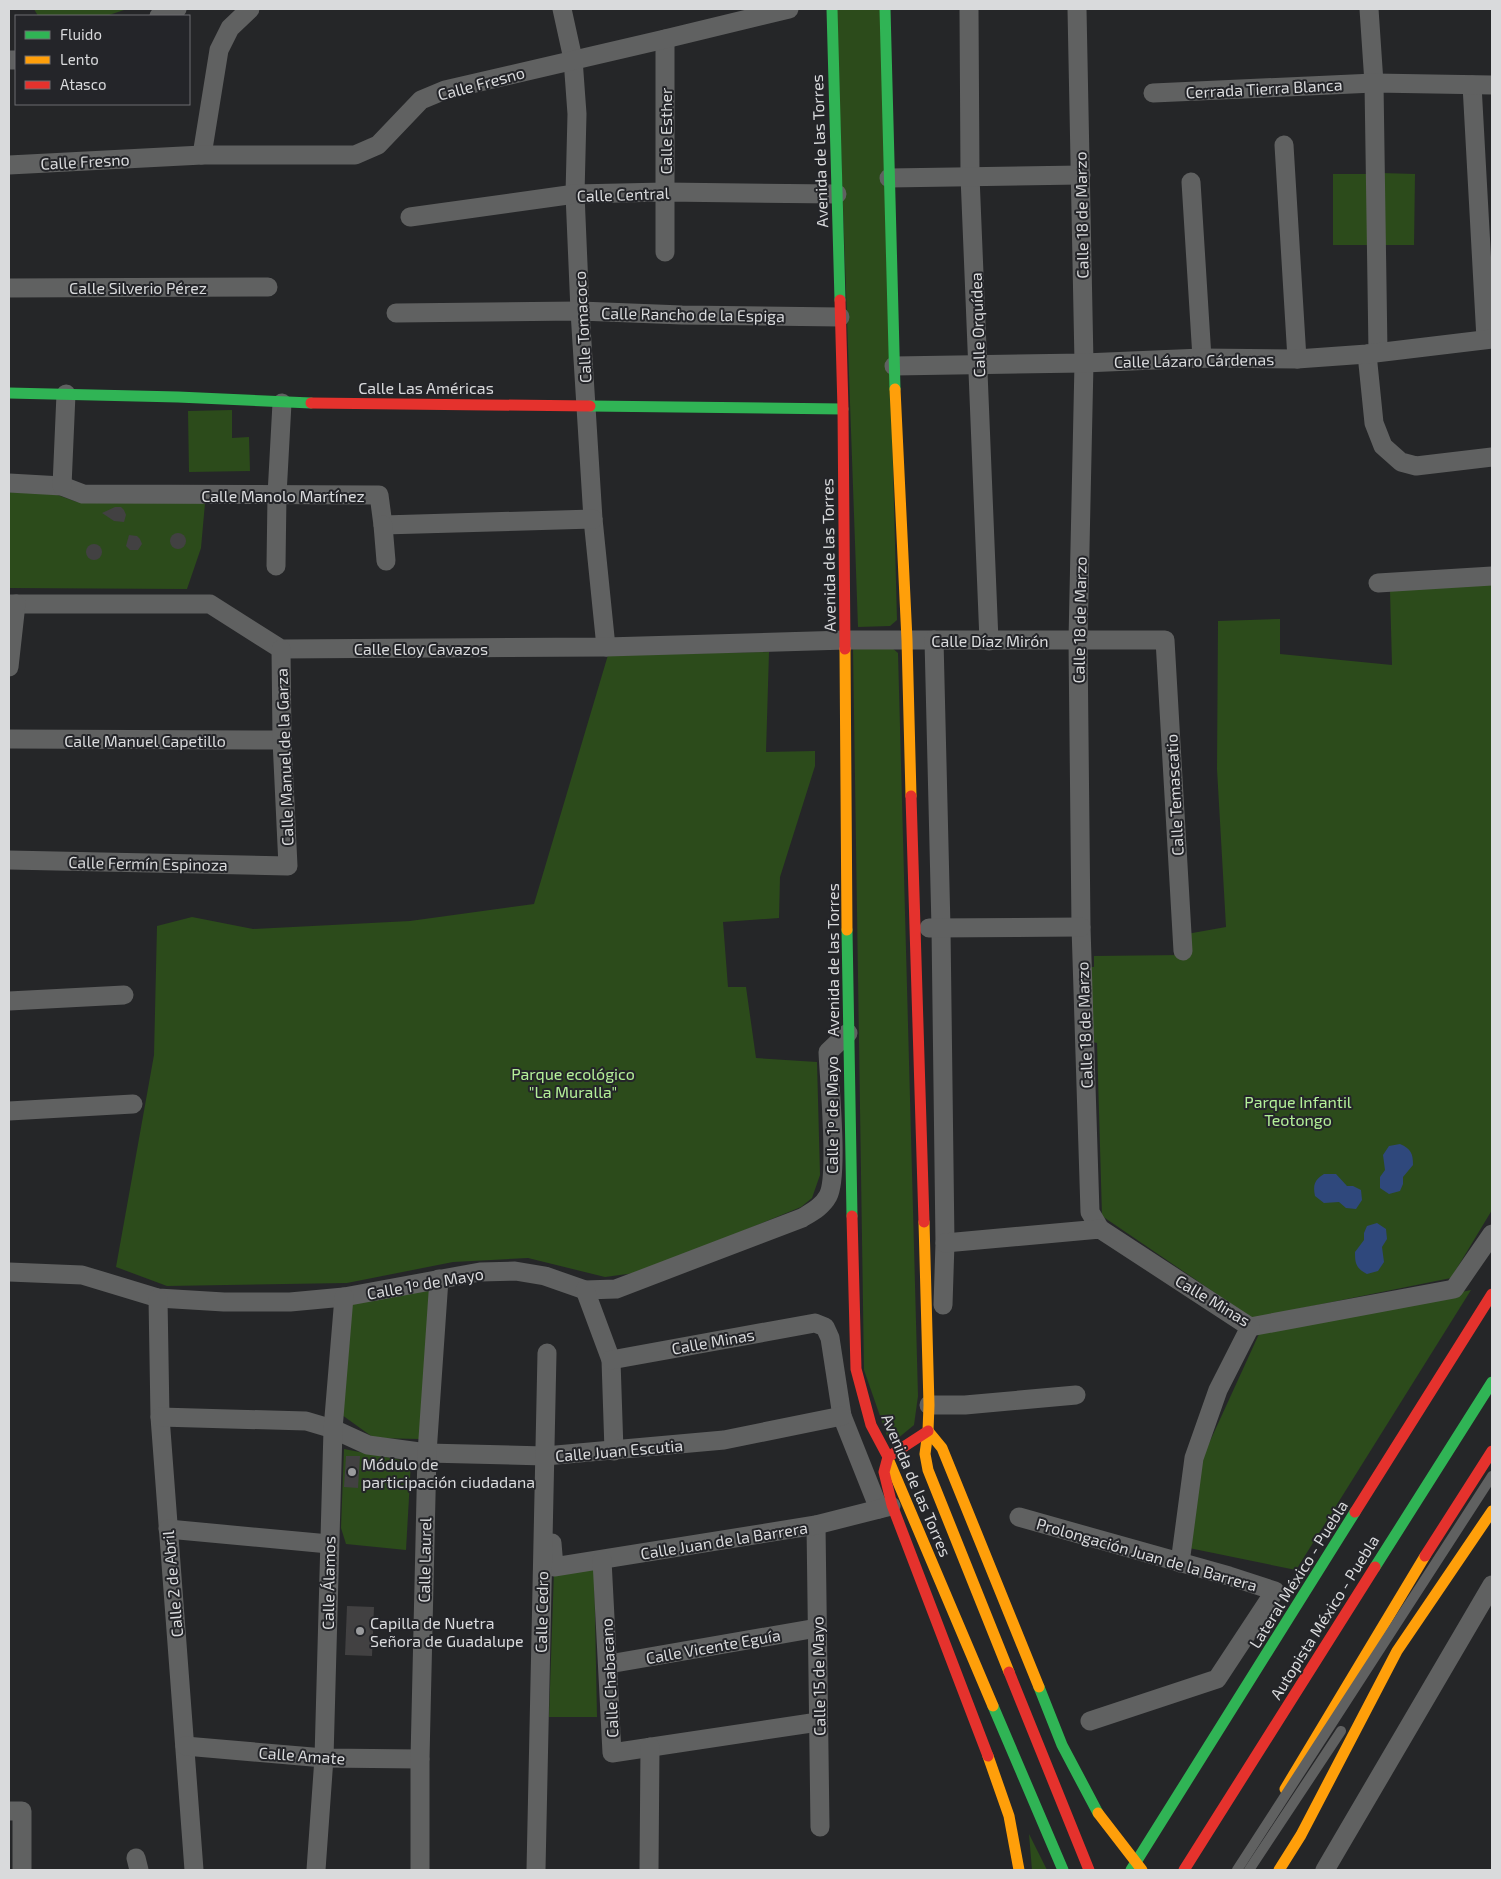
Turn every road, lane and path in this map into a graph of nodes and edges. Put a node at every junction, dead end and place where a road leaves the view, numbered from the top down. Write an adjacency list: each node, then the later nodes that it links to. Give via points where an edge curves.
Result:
1 (178, 9): 10 (street)
2 (250, 9): 18 (street, via 230,28 219,50)
3 (562, 9): 12 (street, Calle Tomacoco)
4 (789, 9): 11 (street, Calle Fresno)
5 (832, 9): 26 (main road, Avenida de las Torres)
6 (885, 9): 22 (main road, Avenida de las Torres)
7 (969, 9): 21 (street, Calle Orquídea)
8 (1077, 9): 20 (street, Calle 18 de Marzo)
9 (1369, 9): 13 (street)
10 (162, 15)
11 (665, 40): 12 (street, Calle Fresno); 24 (street, Calle Esther)
12 (574, 59): 18 (street, Calle Fresno, via 445,90 421,100 378,145 355,155); 25 (street, Calle Tomacoco, via 577,114)
13 (1374, 83): 14 (street, Cerrada Tierra Blanca); 16 (street, Cerrada Tierra Blanca); 35 (street, via 1378,274)
14 (1472, 85): 15 (street, Cerrada Tierra Blanca); 34 (street)
15 (1492, 85)
16 (1153, 93)
17 (1284, 145): 37 (street)
18 (202, 155): 19 (street, Calle Fresno)
19 (9, 165)
20 (1080, 175): 21 (street); 38 (street, Calle 18 de Marzo)
21 (970, 176): 22 (street); 39 (street, Calle Orquídea)
22 (889, 178): 40 (main road, Avenida de las Torres)
23 (1191, 182): 36 (street)
24 (665, 192): 25 (street, Calle Central); 26 (street, Calle Central); 28 (street, Calle Esther)
25 (575, 194): 27 (street, Calle Central); 31 (street, Calle Tomacoco)
26 (837, 194): 33 (main road, Avenida de las Torres)
27 (410, 217)
28 (665, 252)
29 (268, 287): 30 (street, Calle Silverio Pérez)
30 (9, 288)
31 (580, 311): 32 (street, Calle Rancho de la Espiga); 33 (street, Calle Rancho de la Espiga); 44 (street, Calle Tomacoco)
32 (396, 313)
33 (840, 317): 45 (main road, Avenida de las Torres)
34 (1489, 339): 35 (street, Calle Lázaro Cárdenas)
35 (1373, 353): 37 (street, Calle Lázaro Cárdenas); 46 (street, via 1374,423 1384,446 1401,462 1416,466)
36 (1202, 358): 37 (street, Calle Lázaro Cárdenas); 38 (street, Calle Lázaro Cárdenas)
37 (1297, 359)
38 (1084, 363): 39 (street, Calle Lázaro Cárdenas); 60 (street, Calle 18 de Marzo)
39 (979, 364): 40 (street, Calle Lázaro Cárdenas); 62 (street, Calle Orquídea)
40 (894, 366): 58 (main road, Avenida de las Torres)
41 (9, 393): 42 (main road, Calle Las Américas)
42 (66, 394): 43 (main road, Calle Las Américas); 48 (street)
43 (282, 403): 44 (main road, Calle Las Américas); 49 (street)
44 (587, 405): 45 (main road, Calle Las Américas); 50 (street, Calle Tomacoco)
45 (843, 409): 57 (main road, Avenida de las Torres)
46 (1492, 457)
47 (9, 483): 48 (street, Calle Manolo Martínez)
48 (62, 486): 49 (street, Calle Manolo Martínez, via 83,494)
49 (277, 495): 51 (street, Calle Manolo Martínez, via 379,495); 53 (street)
50 (593, 519): 51 (street); 63 (street, Calle Tomacoco)
51 (383, 525): 52 (street)
52 (386, 561)
53 (276, 566)
54 (1492, 576): 55 (street)
55 (1378, 583)
56 (12, 604): 64 (street, via 210,604); 65 (street)
57 (846, 640): 58 (street, Calle Díaz Mirón); 63 (street, Calle Eloy Cavazos); 76 (main road, Avenida de las Torres)
58 (907, 640): 59 (street, Calle Díaz Mirón); 72 (main road, Avenida de las Torres)
59 (934, 640): 62 (street, Calle Díaz Mirón); 71 (street)
60 (1078, 640): 61 (street, Calle Díaz Mirón); 62 (street, Calle Díaz Mirón); 70 (street, Calle 18 de Marzo)
61 (1165, 640): 73 (street, Calle Temascatio)
62 (989, 641)
63 (606, 647): 64 (street, Calle Eloy Cavazos)
64 (281, 649): 67 (street, Calle Manuel de la Garza)
65 (9, 667)
66 (9, 739): 67 (street, Calle Manuel Capetillo)
67 (282, 740): 69 (street, Calle Manuel de la Garza)
68 (9, 860): 69 (street, Calle Fermín Espinoza)
69 (288, 866)
70 (1081, 927): 71 (street); 79 (street, Calle 18 de Marzo, via 1090,1212)
71 (941, 928): 72 (street); 81 (street)
72 (916, 929): 94 (main road, Avenida de las Torres)
73 (1183, 951)
74 (124, 995): 75 (street)
75 (9, 1002)
76 (848, 1033): 84 (street, Calle 1º de Mayo, via 828,1052 832,1174 829,1194 821,1206 802,1218 616,1289); 103 (main road, Avenida de las Torres, via 856,1369 871,1425)
77 (133, 1104): 78 (street)
78 (9, 1111)
79 (1100, 1229): 81 (street); 89 (street, Calle Minas)
80 (1492, 1234): 89 (street, Calle Minas, via 1454,1288)
81 (946, 1244): 88 (street)
82 (9, 1272): 87 (street, Calle 1º de Mayo, via 82,1276)
83 (439, 1279): 84 (street, Calle 1º de Mayo, via 480,1272 515,1271 545,1276); 86 (street, Calle 1º de Mayo); 101 (street, Calle Laurel)
84 (585, 1290): 91 (street)
85 (1492, 1294): 137 (main road, Lateral México - Puebla)
86 (344, 1297): 87 (street, Calle 1º de Mayo, via 280,1302); 97 (street, Calle Álamos)
87 (158, 1298): 96 (street, Calle 2 de Abril)
88 (943, 1305)
89 (1250, 1327): 115 (street, via 1218,1390 1194,1458)
90 (548, 1353): 102 (street, Calle Cedro)
91 (611, 1360): 95 (street, Calle Minas, via 815,1323 825,1327 830,1338); 99 (street)
92 (1492, 1382): 139 (main road, Autopista México - Puebla)
93 (1076, 1395): 94 (street)
94 (930, 1405): 98 (main road, Avenida de las Torres)
95 (842, 1416): 99 (street, Calle Juan Escutia, via 724,1440); 106 (street)
96 (160, 1417): 97 (street, Calle Juan Escutia, via 306,1421); 111 (street, Calle 2 de Abril)
97 (333, 1429): 101 (street, Calle Juan Escutia, via 368,1446); 112 (street, Calle Álamos)
98 (928, 1431): 103 (main road); 136 (main road, Avenida de las Torres, via 925,1454 928,1470); 138 (main road, bridge, via 942,1448 1062,1745 1098,1814)
99 (614, 1451): 102 (street, Calle Juan Escutia)
100 (1492, 1451): 140 (main road, via 1399,1598)
101 (427, 1453): 102 (street, Calle Juan Escutia); 125 (street, Calle Laurel)
102 (545, 1456): 107 (street, Calle Cedro)
103 (888, 1457): 106 (main road, via 884,1472); 135 (main road, Avenida de las Torres)
104 (1492, 1476): 140 (lane, bridge)
105 (1492, 1494): 141 (lane)
106 (886, 1507): 110 (street, Calle Juan de la Barrera); 134 (main road, via 997,1780 1009,1816)
107 (544, 1508): 114 (street, Calle Juan de la Barrera, via 550,1526 554,1568); 132 (street, Calle Cedro)
108 (1492, 1511): 113 (main road)
109 (1019, 1517): 115 (street, Prolongación Juan de la Barrera)
110 (816, 1525): 114 (street, Calle Juan de la Barrera); 118 (street, Calle 15 de Mayo)
111 (168, 1529): 112 (street); 122 (street, Calle 2 de Abril)
112 (329, 1544): 124 (street, Calle Álamos)
113 (1467, 1549): 117 (main road); 142 (main road, via 1397,1651 1300,1835)
114 (602, 1560): 119 (street, Calle Chabacano)
115 (1180, 1563): 120 (street, Prolongación Juan de la Barrera, via 1275,1591 1216,1679)
116 (1492, 1585): 143 (street)
117 (1451, 1594)
118 (818, 1628): 119 (street, Calle Vicente Eguía); 121 (street, Calle 15 de Mayo)
119 (609, 1664): 123 (street, Calle Chabacano, via 612,1753)
120 (1090, 1721)
121 (818, 1722): 123 (street); 127 (street, Calle 15 de Mayo)
122 (185, 1746): 124 (street, Calle Amate); 129 (street, Calle 2 de Abril)
123 (650, 1747): 133 (street)
124 (324, 1758): 125 (street, Calle Amate); 130 (street, Calle Álamos)
125 (420, 1759): 131 (street, Calle Laurel)
126 (16, 1811): 128 (street)
127 (820, 1827)
128 (22, 1870)
129 (194, 1870)
130 (316, 1870)
131 (420, 1870)
132 (536, 1870)
133 (649, 1870)
134 (1018, 1870)
135 (1063, 1870)
136 (1089, 1870)
137 (1131, 1870)
138 (1142, 1870)
139 (1184, 1870)
140 (1237, 1870)
141 (1249, 1870)
142 (1278, 1870)
143 (1325, 1870)

